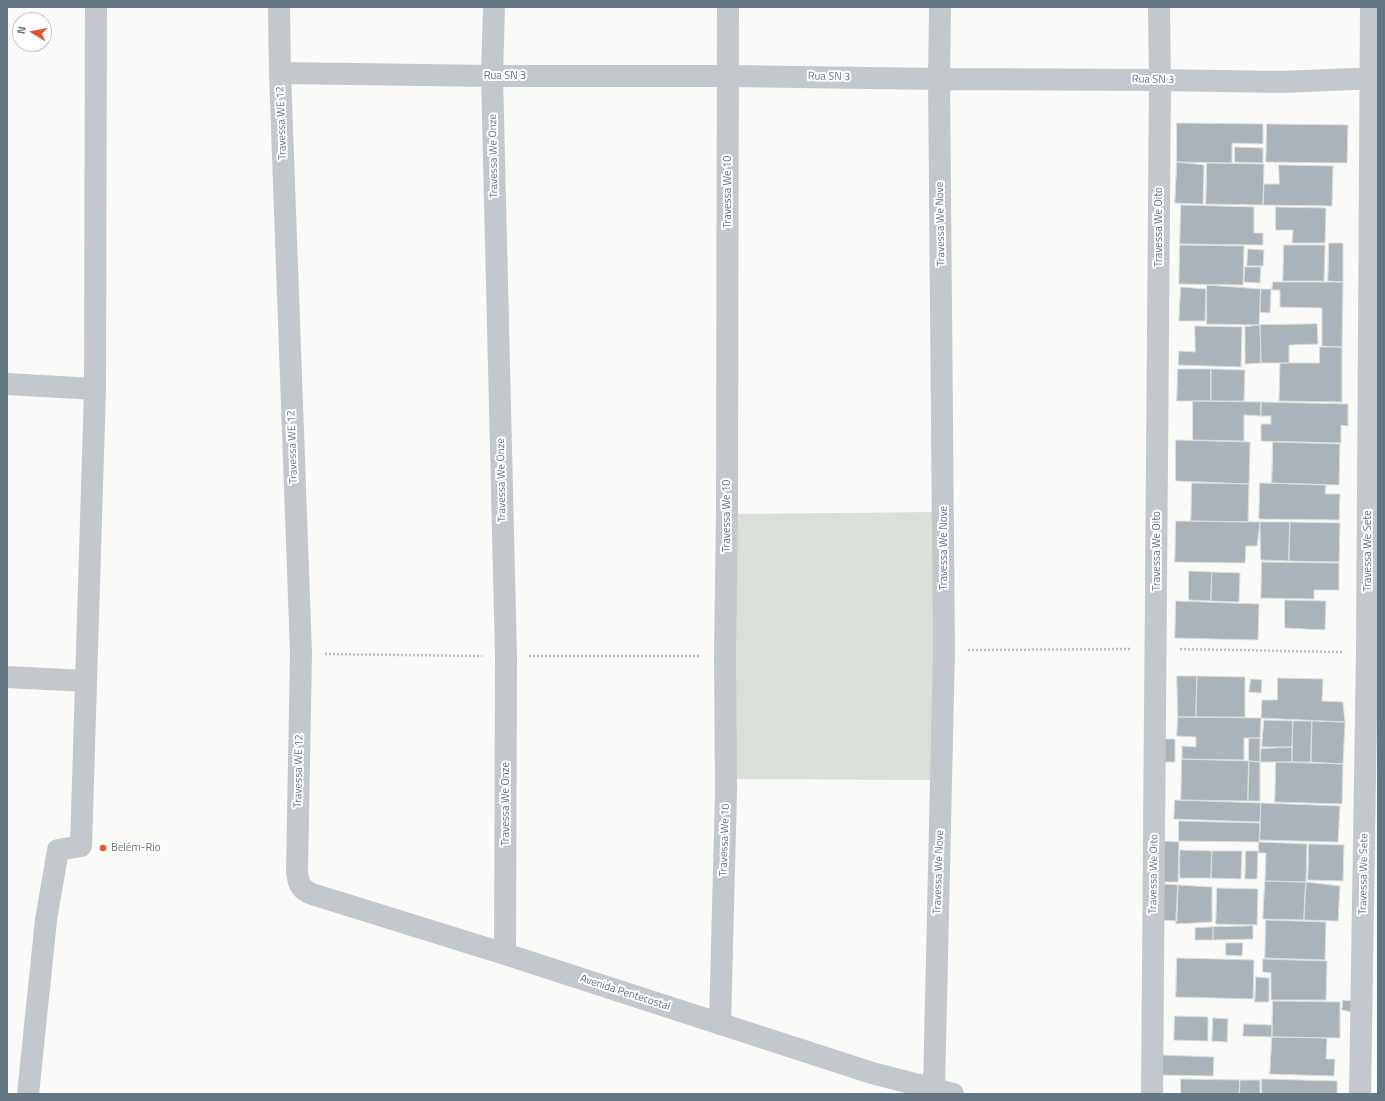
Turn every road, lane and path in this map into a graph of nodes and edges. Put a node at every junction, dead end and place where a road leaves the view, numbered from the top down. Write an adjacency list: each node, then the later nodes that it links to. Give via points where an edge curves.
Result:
1 (96, 7): 15 (street)
2 (280, 7): 8 (street, Travessa WE 12)
3 (494, 7): 9 (street, Travessa We Onze)
4 (728, 7): 10 (street, Travessa We 10)
5 (940, 7): 12 (street, Travessa We Nove)
6 (1159, 7): 13 (street, Travessa We Oito)
7 (1371, 7): 11 (street, Travessa We Sete)
8 (280, 73): 9 (street, Rua SN 3); 19 (street, Travessa WE 12, via 301,654 297,872)
9 (492, 76): 10 (street, Rua SN 3); 20 (street, Travessa We Onze, via 506,656)
10 (728, 76): 12 (street, Rua SN 3); 21 (street, Travessa We 10, via 726,792)
11 (1374, 78): 13 (street, Rua SN 3, via 1281,82); 18 (street, Travessa We Sete, via 1367,636)
12 (939, 79): 13 (street, Rua SN 3); 22 (street, Travessa We Nove, via 944,650)
13 (1160, 80): 24 (street, Travessa We Oito)
14 (7, 384): 15 (street)
15 (95, 389): 17 (street)
16 (7, 677): 17 (street)
17 (86, 681): 23 (street, via 81,846 58,850 46,920)
18 (1371, 856): 25 (street, Travessa We Sete)
19 (300, 886): 20 (street, Avenida Pentecostal, via 312,894)
20 (505, 954): 21 (street, Avenida Pentecostal)
21 (720, 1024): 22 (street, Avenida Pentecostal, via 872,1073)
22 (943, 1091)
23 (28, 1094)
24 (1152, 1094)
25 (1360, 1094)

